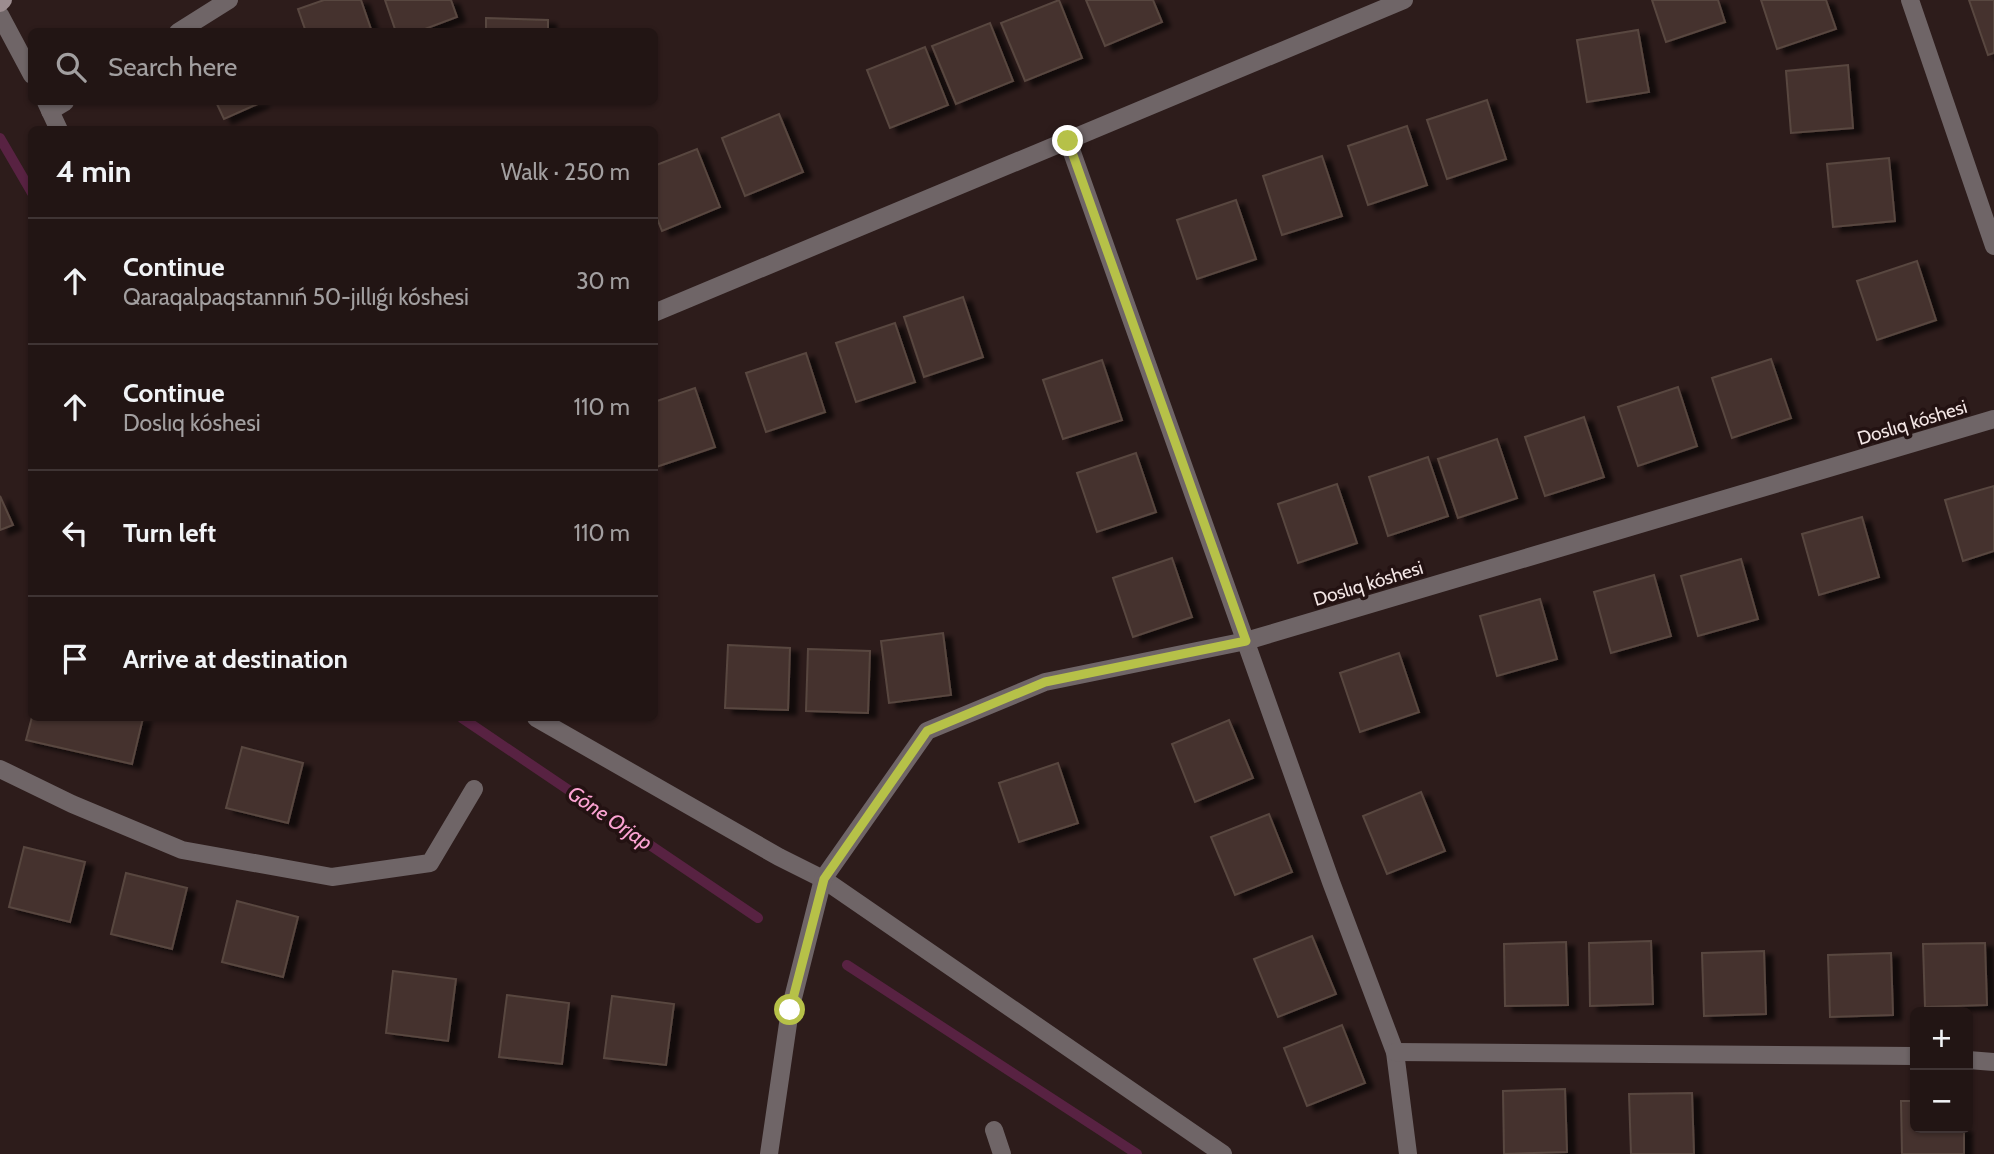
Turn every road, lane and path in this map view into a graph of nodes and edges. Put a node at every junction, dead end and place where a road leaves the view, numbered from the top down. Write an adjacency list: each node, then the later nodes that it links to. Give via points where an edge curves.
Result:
1 (229, 0): 5 (street)
2 (1404, 0): 9 (street)
3 (1910, 0): 10 (street)
4 (0, 15): 6 (street)
5 (184, 28)
6 (28, 68)
7 (54, 105): 8 (street)
8 (58, 126)
9 (1068, 141): 11 (street); 13 (street)
10 (1994, 246)
11 (658, 311)
12 (1994, 419): 13 (street, Doslıq kóshesi)
13 (1246, 641): 17 (street, Doslıq kóshesi, via 1045,682 927,731); 18 (street)
14 (541, 721): 17 (street)
15 (0, 769): 16 (street, via 181,849 332,877 430,863)
16 (474, 789)
17 (824, 879): 23 (street, via 790,1010); 25 (street)
18 (1395, 1052): 19 (street); 26 (street)
19 (1910, 1056)
20 (1973, 1060): 21 (street)
21 (1994, 1062)
22 (994, 1130): 24 (street)
23 (769, 1154)
24 (1002, 1154)
25 (1223, 1154)
26 (1408, 1154)

